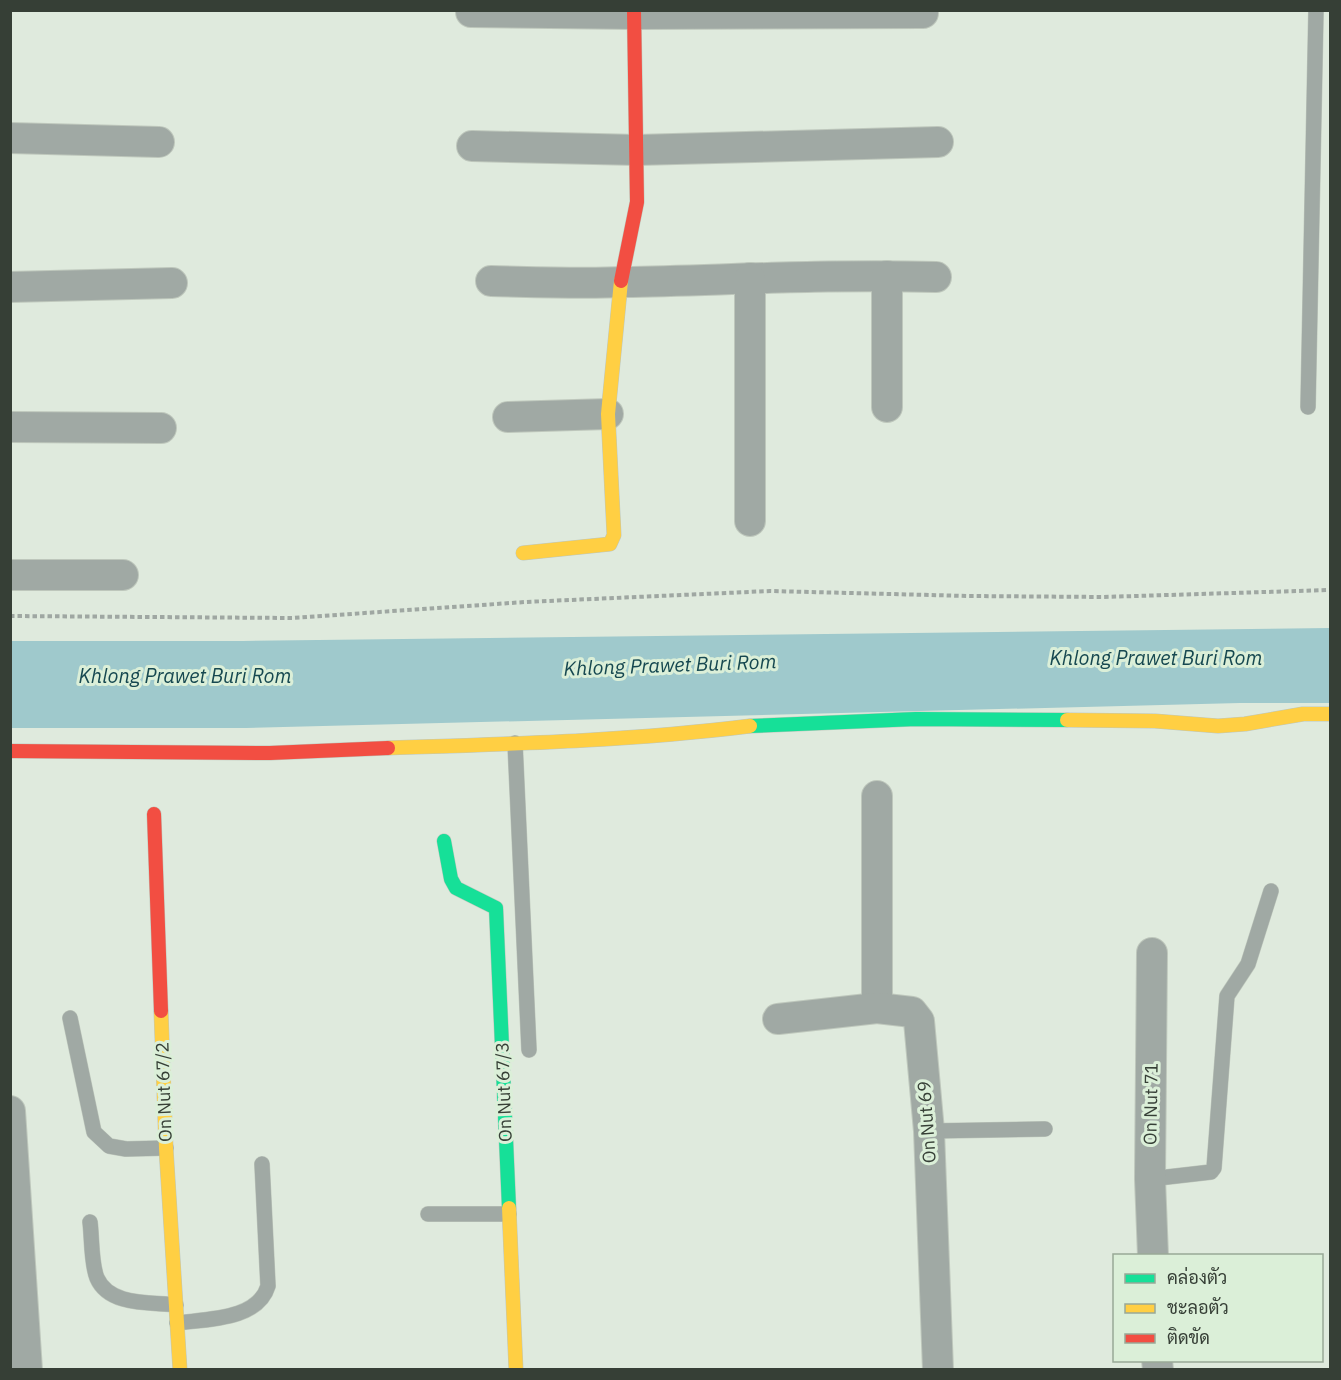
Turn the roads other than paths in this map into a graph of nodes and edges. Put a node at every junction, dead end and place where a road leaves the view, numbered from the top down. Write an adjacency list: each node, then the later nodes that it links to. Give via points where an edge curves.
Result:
1 (1317, 10): 18 (lane)
2 (471, 12): 3 (street)
3 (634, 12): 4 (street); 9 (street)
4 (923, 13)
5 (10, 138): 6 (street)
6 (159, 142)
7 (938, 142): 9 (street)
8 (472, 146): 9 (street)
9 (637, 150): 14 (street, via 637,202)
10 (887, 276): 11 (street); 12 (street); 17 (street)
11 (936, 277)
12 (750, 278): 14 (street); 23 (street)
13 (491, 281): 14 (street)
14 (621, 282): 19 (street)
15 (172, 283): 16 (street)
16 (10, 287)
17 (887, 407)
18 (1308, 407)
19 (608, 414): 20 (street); 24 (street, via 613,541)
20 (508, 417)
21 (10, 427): 22 (street)
22 (161, 428)
23 (750, 521)
24 (523, 553)
25 (10, 575): 26 (street)
26 (123, 575)
27 (1330, 714): 28 (street, via 1218,726 1155,721 916,719 758,725 610,740)
28 (516, 743): 29 (street, via 270,753); 38 (lane)
29 (10, 751)
30 (877, 796): 35 (street)
31 (154, 814): 42 (street, On Nut 67/2)
32 (444, 841): 46 (street, On Nut 67/3, via 456,888 496,908)
33 (1271, 891): 44 (lane, via 1248,964 1227,996 1214,1168 1211,1172)
34 (1152, 953): 44 (street, On Nut 71)
35 (877, 1008): 37 (street, On Nut 69); 41 (street, On Nut 69, via 912,1012 919,1022)
36 (70, 1018): 42 (lane, via 94,1132 109,1146)
37 (778, 1019)
38 (529, 1050)
39 (10, 1111): 51 (street)
40 (1045, 1129): 41 (lane)
41 (929, 1131): 54 (street, On Nut 69)
42 (166, 1148): 49 (street, On Nut 67/2)
43 (262, 1164): 50 (lane, via 268,1286 264,1297 241,1313)
44 (1150, 1179): 48 (street, On Nut 71)
45 (428, 1214): 46 (lane)
46 (509, 1214): 53 (street, On Nut 67/3)
47 (90, 1222): 49 (lane, via 96,1276 105,1291 120,1298)
48 (1153, 1254)
49 (176, 1305): 50 (street, On Nut 67/2)
50 (177, 1323): 52 (street, On Nut 67/2)
51 (27, 1370)
52 (180, 1370)
53 (516, 1370)
54 (938, 1370)

